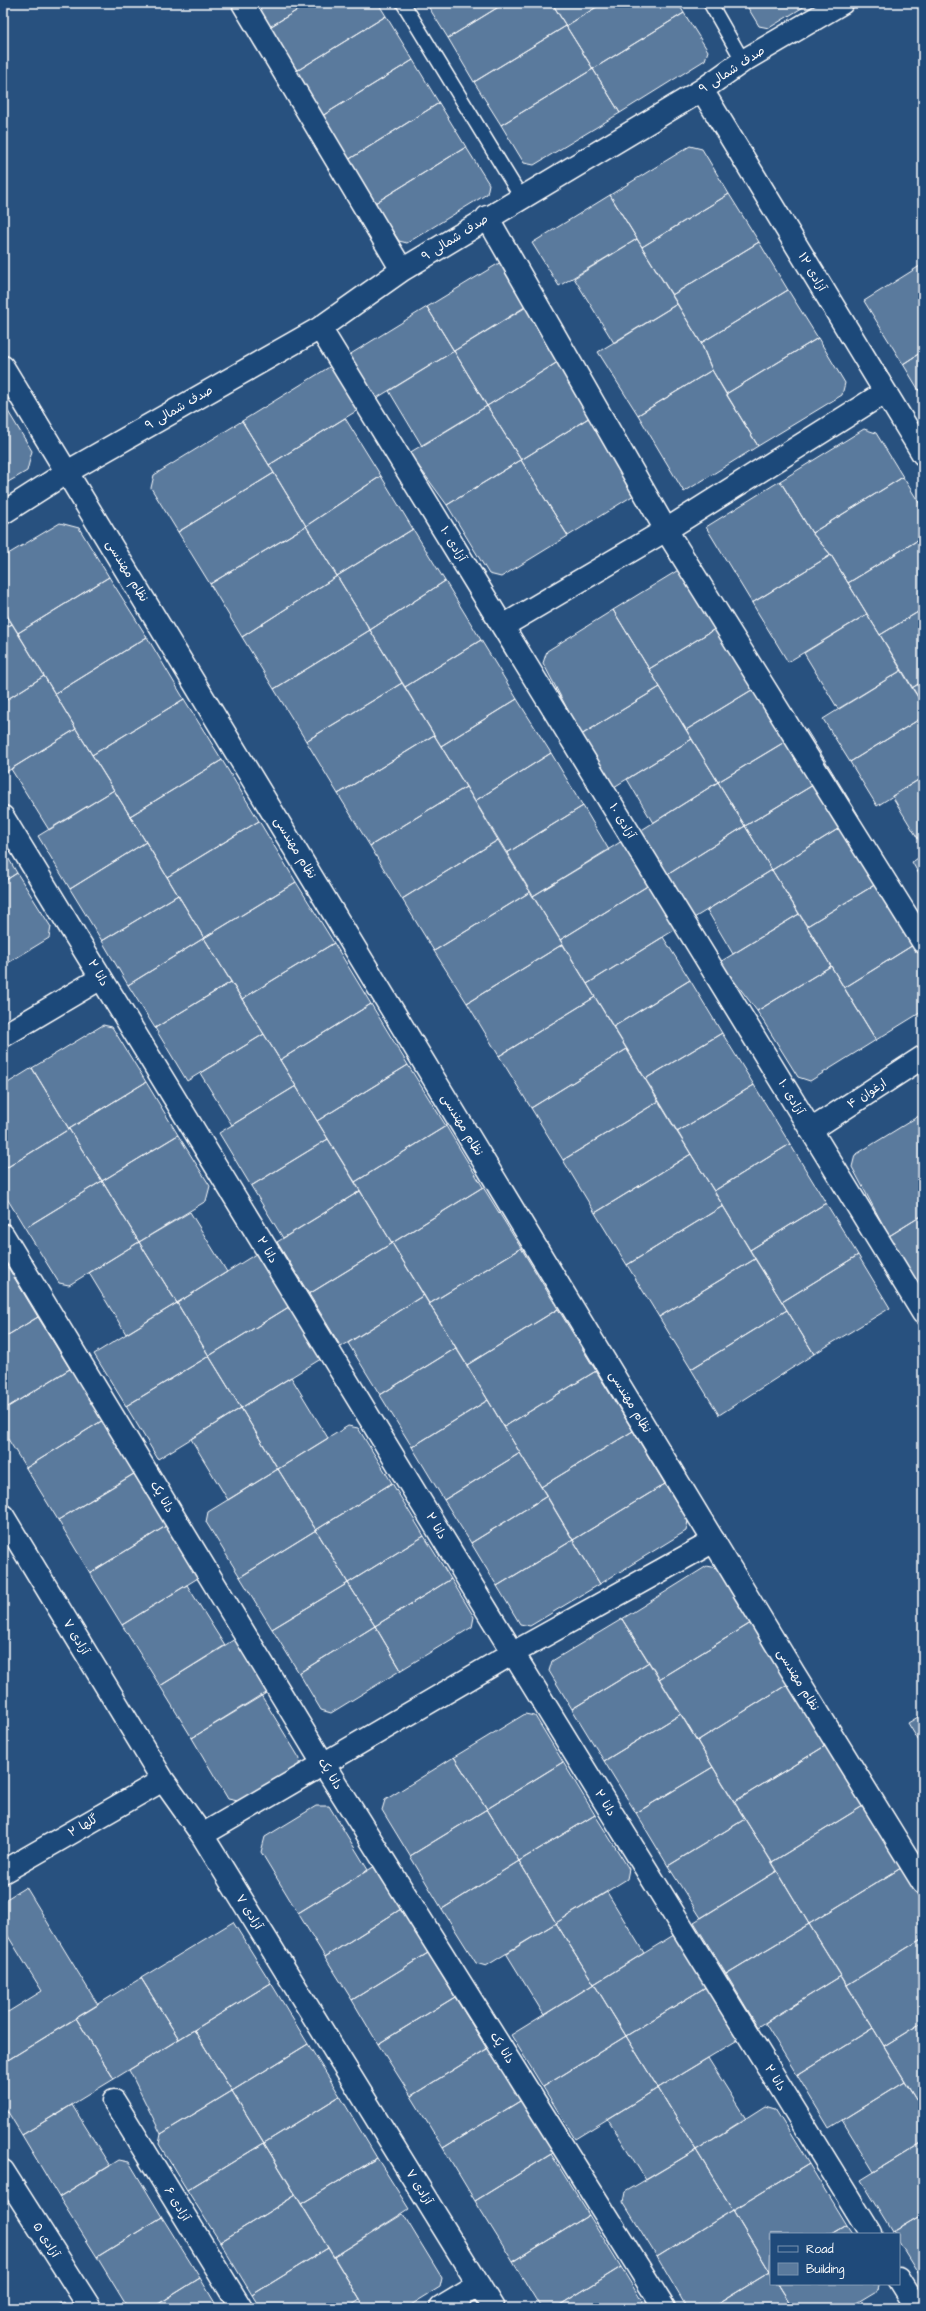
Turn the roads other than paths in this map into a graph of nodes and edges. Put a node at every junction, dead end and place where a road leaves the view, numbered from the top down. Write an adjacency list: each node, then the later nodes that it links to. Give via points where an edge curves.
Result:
1 (242, 3): 9 (street)
2 (403, 3): 7 (lane)
3 (710, 3): 5 (lane)
4 (842, 3): 5 (street, صدف شمالی ۹)
5 (744, 61): 6 (street, صدف شمالی ۹)
6 (702, 90): 7 (street, صدف شمالی ۹); 12 (street, آزادی ۱۲)
7 (521, 197): 8 (street, صدف شمالی ۹)
8 (487, 217): 9 (street, صدف شمالی ۹); 16 (street)
9 (402, 270): 10 (street, صدف شمالی ۹)
10 (320, 328): 14 (street, صدف شمالی ۹); 17 (street, آزادی ۱۰)
11 (3, 367): 14 (street, نظام مهندسی)
12 (885, 392): 13 (street, آزادی ۱۲); 16 (street)
13 (923, 454)
14 (67, 472): 15 (street, صدف شمالی ۹); 27 (street, نظام مهندسی)
15 (3, 512)
16 (666, 530): 17 (street); 19 (street)
17 (503, 626): 23 (street, آزادی ۱۰)
18 (3, 817): 20 (street, دانا ۲)
19 (923, 942)
20 (101, 978): 21 (street); 28 (street, دانا ۲)
21 (3, 1036)
22 (923, 1058): 23 (street, ارغوان ۴)
23 (811, 1130): 25 (street, آزادی ۱۰)
24 (3, 1235): 29 (street, دانا یک)
25 (923, 1313)
26 (3, 1516): 30 (street, آزادی ۷)
27 (714, 1541): 28 (street); 33 (street, نظام مهندسی)
28 (513, 1653): 29 (street); 36 (street, دانا ۲)
29 (324, 1765): 31 (street); 43 (street, دانا یک)
30 (163, 1780): 31 (street, آزادی ۷); 32 (street, گلها ۲)
31 (202, 1835): 38 (street, آزادی ۷)
32 (3, 1872)
33 (923, 1883)
34 (114, 2101): 40 (street, آزادی ۶)
35 (3, 2171): 39 (street, آزادی ۵)
36 (870, 2233)
37 (900, 2281): 44 (street)
38 (479, 2285): 41 (street); 42 (street, آزادی ۷)
39 (90, 2308)
40 (240, 2308)
41 (441, 2308)
42 (493, 2308)
43 (664, 2308)
44 (917, 2308)

